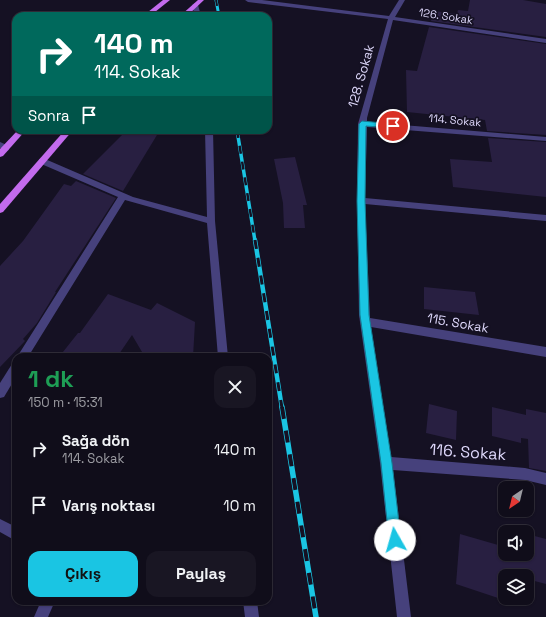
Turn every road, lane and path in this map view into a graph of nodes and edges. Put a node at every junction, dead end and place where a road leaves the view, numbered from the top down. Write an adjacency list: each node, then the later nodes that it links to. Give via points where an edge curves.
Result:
1 (167, 0): 6 (main road)
2 (201, 0): 5 (main road)
3 (248, 0): 9 (street, 126. Sokak)
4 (402, 0): 9 (street, 128. Sokak)
5 (195, 6): 7 (main road); 8 (street)
6 (151, 12)
7 (188, 12)
8 (197, 12)
9 (391, 18): 10 (street, 126. Sokak); 11 (street, 128. Sokak)
10 (546, 41)
11 (362, 124): 15 (street, 114. Sokak); 20 (street, 128. Sokak)
12 (17, 134): 16 (main road)
13 (66, 134): 18 (main road)
14 (209, 134): 23 (street)
15 (546, 139)
16 (3, 146): 17 (main road)
17 (0, 154)
18 (42, 161): 19 (street); 21 (main road)
19 (123, 197): 23 (street); 26 (street)
20 (361, 201): 22 (street); 24 (street, 128. Sokak)
21 (0, 210)
22 (546, 218)
23 (211, 221): 27 (street)
24 (365, 322): 25 (street, 115. Sokak); 30 (street, 128. Sokak)
25 (546, 352)
26 (25, 353)
27 (223, 353)
28 (12, 374): 29 (street)
29 (0, 393)
30 (386, 463): 31 (street, 116. Sokak, via 525,474); 38 (street, 128. Sokak)
31 (546, 479)
32 (0, 525): 33 (street)
33 (12, 532)
34 (46, 605): 36 (street)
35 (250, 605): 37 (street)
36 (41, 617)
37 (252, 617)
38 (404, 617)

